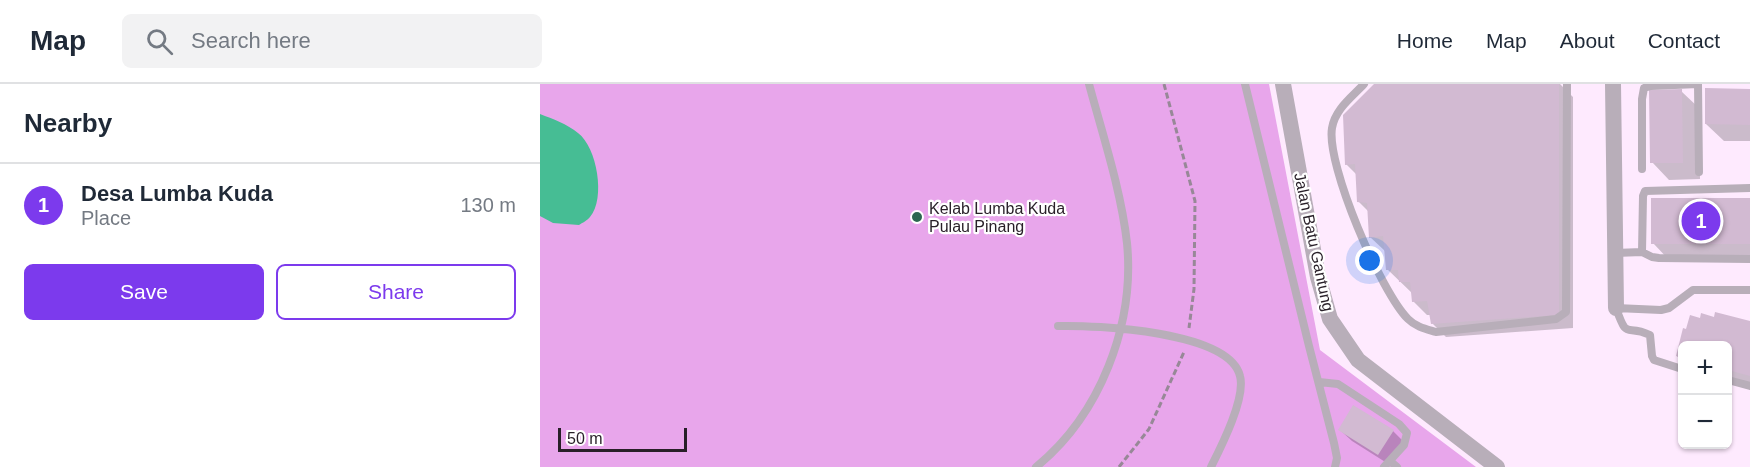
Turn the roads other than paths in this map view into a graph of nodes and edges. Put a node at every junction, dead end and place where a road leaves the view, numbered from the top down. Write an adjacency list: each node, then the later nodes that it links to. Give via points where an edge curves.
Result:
1 (1089, 84): 16 (lane, via 1122,210 1127,246)
2 (1245, 84): 19 (lane)
3 (1283, 84): 25 (street, Jalan Batu Gantung, via 1318,277 1330,319 1358,360)
4 (1364, 84): 5 (lane, via 1334,119 1334,160 1362,240 1400,311 1420,328 1437,332 1556,319 1566,312)
5 (1568, 84)
6 (1613, 84): 11 (street)
7 (1642, 169): 8 (lane, via 1644,88 1698,84)
8 (1699, 172)
9 (1750, 188): 10 (lane, via 1645,191)
10 (1642, 252): 11 (lane); 12 (lane, via 1652,257)
11 (1615, 253): 14 (street)
12 (1750, 259)
13 (1750, 290): 14 (lane, via 1693,290 1661,310)
14 (1616, 308): 17 (lane, via 1626,330 1650,335 1654,360)
15 (1058, 326): 16 (lane)
16 (1120, 330): 22 (lane, via 1101,385 1084,412); 23 (lane, via 1196,342 1228,357 1240,374 1242,384 1232,422)
17 (1678, 367)
18 (1732, 381): 20 (lane)
19 (1319, 382): 21 (lane, via 1338,384 1407,433); 24 (lane, via 1337,458)
20 (1750, 386)
21 (1390, 465)
22 (1036, 467)
23 (1211, 467)
24 (1335, 467)
25 (1497, 467)

